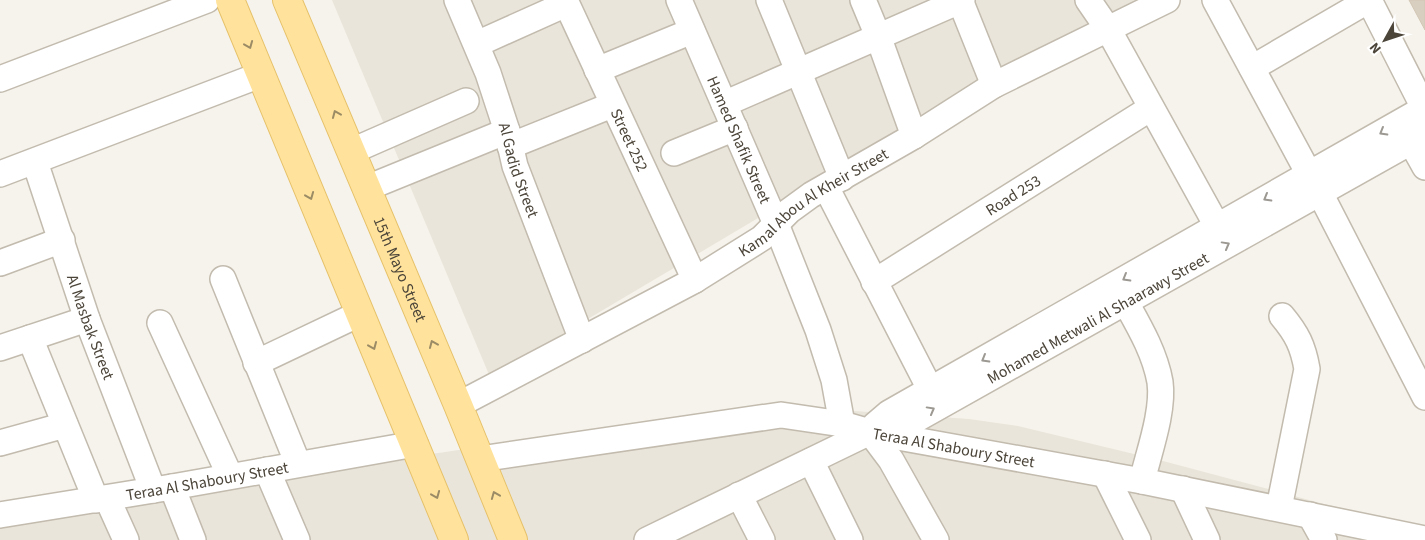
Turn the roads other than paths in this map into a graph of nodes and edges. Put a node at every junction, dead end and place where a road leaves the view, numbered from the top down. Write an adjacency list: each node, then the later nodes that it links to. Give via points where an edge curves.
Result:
1 (207, 0): 22 (street)
2 (230, 0): 21 (main road, one-way to 21)
3 (288, 0): 33 (main road, 15th Mayo Street, one-way to 3)
4 (457, 0): 17 (street, Al Gadid Street)
5 (769, 0): 20 (street)
6 (863, 0): 16 (street)
7 (961, 0): 16 (street); 23 (street)
8 (1088, 0): 14 (street)
9 (1167, 0): 14 (street, Kamal Abou Al Kheir Street)
10 (1215, 0): 18 (street)
11 (1369, 0): 18 (street); 28 (street)
12 (682, 1): 15 (street, Hamed Shafik Street)
13 (565, 2): 17 (street); 19 (street, Street 252)
14 (1108, 29): 23 (street, Kamal Abou Al Kheir Street); 27 (street)
15 (692, 31): 19 (street); 25 (street, Hamed Shafik Street)
16 (878, 36): 20 (street); 30 (street)
17 (477, 44): 32 (street, Al Gadid Street)
18 (1252, 68): 40 (street)
19 (597, 70): 26 (street, Street 252)
20 (799, 72): 25 (street); 39 (street)
21 (260, 75): 36 (street); 50 (main road, one-way to 50)
22 (0, 79)
23 (994, 85): 30 (street, Kamal Abou Al Kheir Street)
24 (466, 101): 33 (street)
25 (724, 104): 29 (street, Hamed Shafik Street)
26 (612, 105): 32 (street); 47 (street, Street 252)
27 (1151, 108): 43 (street); 48 (street, Road 253)
28 (1425, 108): 35 (street, one-way to 35)
29 (735, 128): 34 (street); 42 (street, Hamed Shafik Street)
30 (914, 136): 39 (street, Kamal Abou Al Kheir Street)
31 (1418, 138): 35 (street); 37 (street)
32 (509, 139): 41 (street); 55 (street, Al Gadid Street, via 515,166)
33 (352, 151): 41 (main road, 15th Mayo Street)
34 (674, 152)
35 (1357, 160): 40 (street)
36 (35, 162): 38 (street); 44 (street, Al Masbak Street)
37 (1425, 167)
38 (0, 174)
39 (834, 183): 42 (street, Kamal Abou Al Kheir Street, via 789,211); 48 (street)
40 (1315, 183): 43 (street, Mohamed Metwali Al Shaarawy Street, one-way to 43); 49 (street, Mohamed Metwali Al Shaarawy Street, one-way to 40); 57 (street)
41 (366, 188): 61 (main road, 15th Mayo Street, one-way to 41)
42 (776, 224): 47 (street, Kamal Abou Al Kheir Street, via 762,238); 62 (street, Hamed Shafik Street, via 818,330 834,380)
43 (1217, 226): 59 (street, Mohamed Metwali Al Shaarawy Street, one-way to 59)
44 (62, 240): 45 (street); 52 (street, Al Masbak Street)
45 (0, 262)
46 (224, 279): 58 (street)
47 (695, 280): 55 (street, Kamal Abou Al Kheir Street)
48 (874, 282): 59 (street)
49 (1125, 301): 64 (street, Mohamed Metwali Al Shaarawy Street, one-way to 49, via 888,430 915,420); 73 (street, via 1150,351 1160,383 1158,416)
50 (360, 314): 58 (street); 66 (main road, one-way to 66)
51 (1282, 316): 78 (street, via 1304,350 1307,369)
52 (87, 318): 54 (street); 74 (street, Al Masbak Street)
53 (160, 323): 72 (street)
54 (30, 338): 56 (street); 63 (street)
55 (582, 340): 61 (street, Kamal Abou Al Kheir Street)
56 (0, 348)
57 (1417, 358): 60 (street)
58 (256, 363): 69 (street)
59 (930, 390): 64 (street, Mohamed Metwali Al Shaarawy Street, via 889,413)
60 (1425, 397)
61 (458, 405): 67 (main road, 15th Mayo Street)
62 (842, 424): 64 (street, Teraa Al Shaboury Street); 67 (street, Teraa Al Shaboury Street, via 781,415)
63 (65, 425): 65 (street); 77 (street)
64 (870, 432): 68 (street, Mohamed Metwali Al Shaarawy Street); 71 (street, Teraa Al Shaboury Street); 90 (street, via 891,460)
65 (0, 443)
66 (415, 444): 69 (street, Teraa Al Shaboury Street); 85 (main road, one-way to 85)
67 (480, 459): 86 (main road, 15th Mayo Street, one-way to 67)
68 (811, 461): 76 (street, Mohamed Metwali Al Shaarawy Street); 89 (street)
69 (298, 464): 70 (street, Teraa Al Shaboury Street)
70 (267, 470): 72 (street, Teraa Al Shaboury Street); 84 (street)
71 (1105, 474): 73 (street, Teraa Al Shaboury Street); 91 (street)
72 (230, 476): 74 (street, Teraa Al Shaboury Street)
73 (1142, 481): 75 (street, Teraa Al Shaboury Street)
74 (162, 488): 77 (street, Teraa Al Shaboury Street); 83 (street, Al Masbak Street)
75 (1183, 489): 78 (street, Teraa Al Shaboury Street); 92 (street)
76 (739, 495): 87 (street, Mohamed Metwali Al Shaarawy Street); 88 (street)
77 (102, 499): 80 (street, Teraa Al Shaboury Street); 82 (street)
78 (1279, 508): 79 (street, Teraa Al Shaboury Street)
79 (1310, 514): 81 (street, Teraa Al Shaboury Street); 93 (street)
80 (0, 515)
81 (1425, 539)
82 (126, 540)
83 (193, 540)
84 (297, 540)
85 (454, 540)
86 (513, 540)
87 (647, 540)
88 (762, 540)
89 (850, 540)
90 (936, 540)
91 (1138, 540)
92 (1207, 540)
93 (1324, 540)

